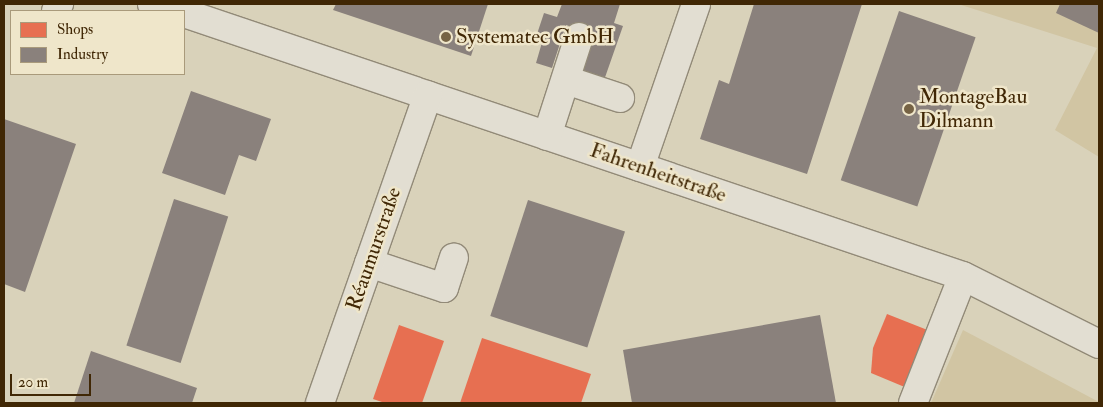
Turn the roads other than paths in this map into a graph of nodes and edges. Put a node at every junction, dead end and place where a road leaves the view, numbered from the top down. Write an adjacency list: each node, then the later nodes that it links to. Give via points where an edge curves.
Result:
1 (152, 4): 3 (street)
2 (696, 4): 11 (street)
3 (175, 10)
4 (212, 12): 5 (street, Fahrenheitstraße); 8 (street, Fahrenheitstraße)
5 (185, 13)
6 (579, 37): 7 (street)
7 (566, 80): 9 (street); 10 (street)
8 (428, 95): 10 (street, Fahrenheitstraße); 13 (street, Réaumurstraße)
9 (620, 98)
10 (548, 136): 11 (street, Fahrenheitstraße)
11 (640, 166): 14 (street, Fahrenheitstraße)
12 (454, 258): 13 (street, via 444,288)
13 (369, 263): 16 (street, Réaumurstraße)
14 (963, 276): 15 (street, Fahrenheitstraße); 17 (street)
15 (1099, 344)
16 (320, 403)
17 (913, 403)

